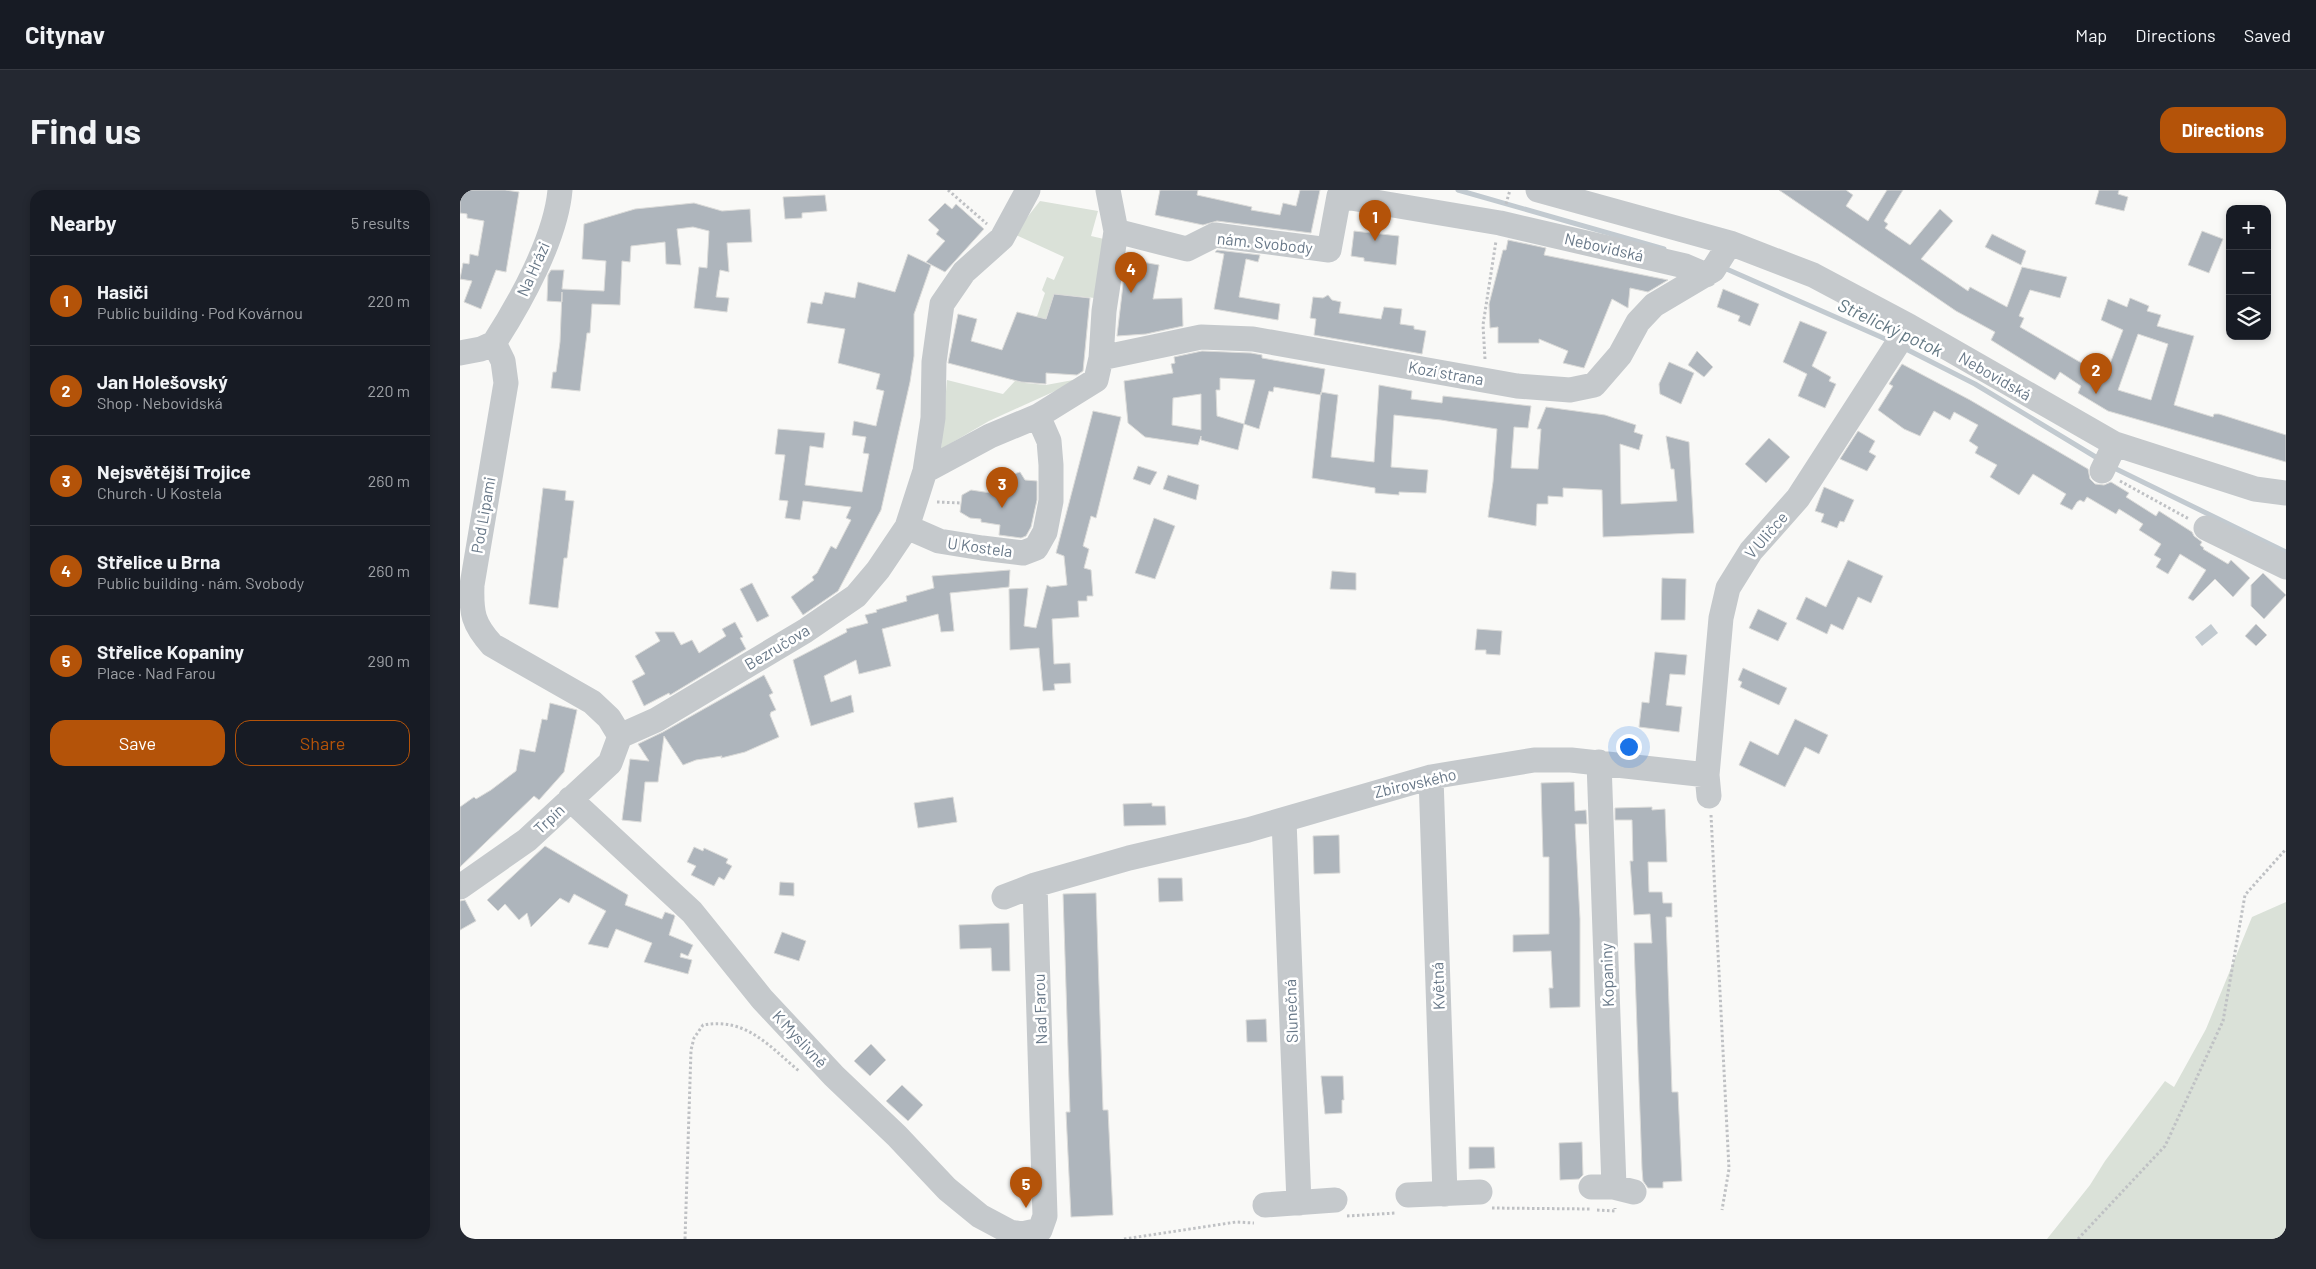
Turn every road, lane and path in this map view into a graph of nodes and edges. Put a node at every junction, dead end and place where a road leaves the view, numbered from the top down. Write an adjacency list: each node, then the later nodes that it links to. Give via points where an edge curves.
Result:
1 (560, 190): 13 (street, Na Hrázi, via 558,208 536,267)
2 (948, 190): 8 (path)
3 (1028, 190): 19 (street, via 1002,238 964,272 942,304 934,362 933,418)
4 (1108, 190): 9 (street)
5 (1538, 190): 11 (street, Nebovidská)
6 (1398, 196): 7 (street, Nebovidská); 10 (street, Nebovidská, via 1339,196)
7 (1500, 223): 11 (street, Nebovidská, via 1685,266); 16 (path, via 1483,325)
8 (993, 230)
9 (1116, 232): 10 (street, nám. Svobody, via 1187,249 1215,235); 15 (street, via 1104,311)
10 (1329, 250)
11 (1718, 262): 12 (street, Nebovidská, via 1813,275); 16 (street, Kozí strana, via 1654,305 1638,322 1620,355 1594,385 1546,390)
12 (1909, 326): 18 (street, Nebovidská); 31 (street, V Uličce, via 1798,498 1751,551 1728,588 1721,618)
13 (494, 344): 14 (street); 27 (street, Pod Lipami, via 503,361 506,383 473,575)
14 (460, 352)
15 (1101, 358): 16 (street, Kozí strana, via 1200,337 1222,336); 17 (street, via 1096,380)
16 (1486, 380)
17 (1038, 416): 19 (street, via 990,436); 24 (street, U Kostela, via 1049,441 1051,465 1045,532 1036,548 1023,553 938,541)
18 (2115, 444): 20 (street); 21 (street, Nebovidská, via 2255,489)
19 (925, 471): 24 (street)
20 (2102, 472): 25 (path)
21 (2286, 493)
22 (936, 502): 23 (path)
23 (961, 504)
24 (907, 527): 28 (street, Bezručova, via 856,596 805,631 656,720)
25 (2206, 528): 26 (street)
26 (2286, 567)
27 (465, 604): 28 (street, Pod Lipami, via 492,645 602,709)
28 (620, 736): 32 (street, Trpín, via 610,764)
29 (1600, 762): 30 (street, Zbirovského, via 1534,760); 31 (street, Zbirovského); 39 (street, Kopaniny)
30 (1431, 778): 33 (street, Zbirovského); 41 (street, Květná)
31 (1708, 786): 46 (path, via 1729,1169)
32 (570, 799): 36 (street, Trpín, via 527,840); 48 (street, K Myslivně, via 692,912 762,998 834,1076 947,1189 980,1216 1010,1232)
33 (1284, 820): 35 (street, Zbirovského); 44 (street, Slunečná)
34 (2286, 849): 51 (path, via 2245,895 2223,1021 2165,1146)
35 (1035, 885): 37 (street); 48 (street, Nad Farou)
36 (460, 887)
37 (1004, 897)
38 (802, 1074): 49 (path, via 749,1031 716,1022 703,1025 691,1050)
39 (1613, 1189)
40 (1480, 1192): 41 (street)
41 (1444, 1194): 42 (street)
42 (1408, 1195)
43 (1335, 1200): 44 (street)
44 (1299, 1203): 45 (street)
45 (1265, 1205)
46 (1722, 1210)
47 (1236, 1222): 50 (path)
48 (1046, 1234)
49 (685, 1239)
50 (1124, 1239)
51 (2078, 1239)

